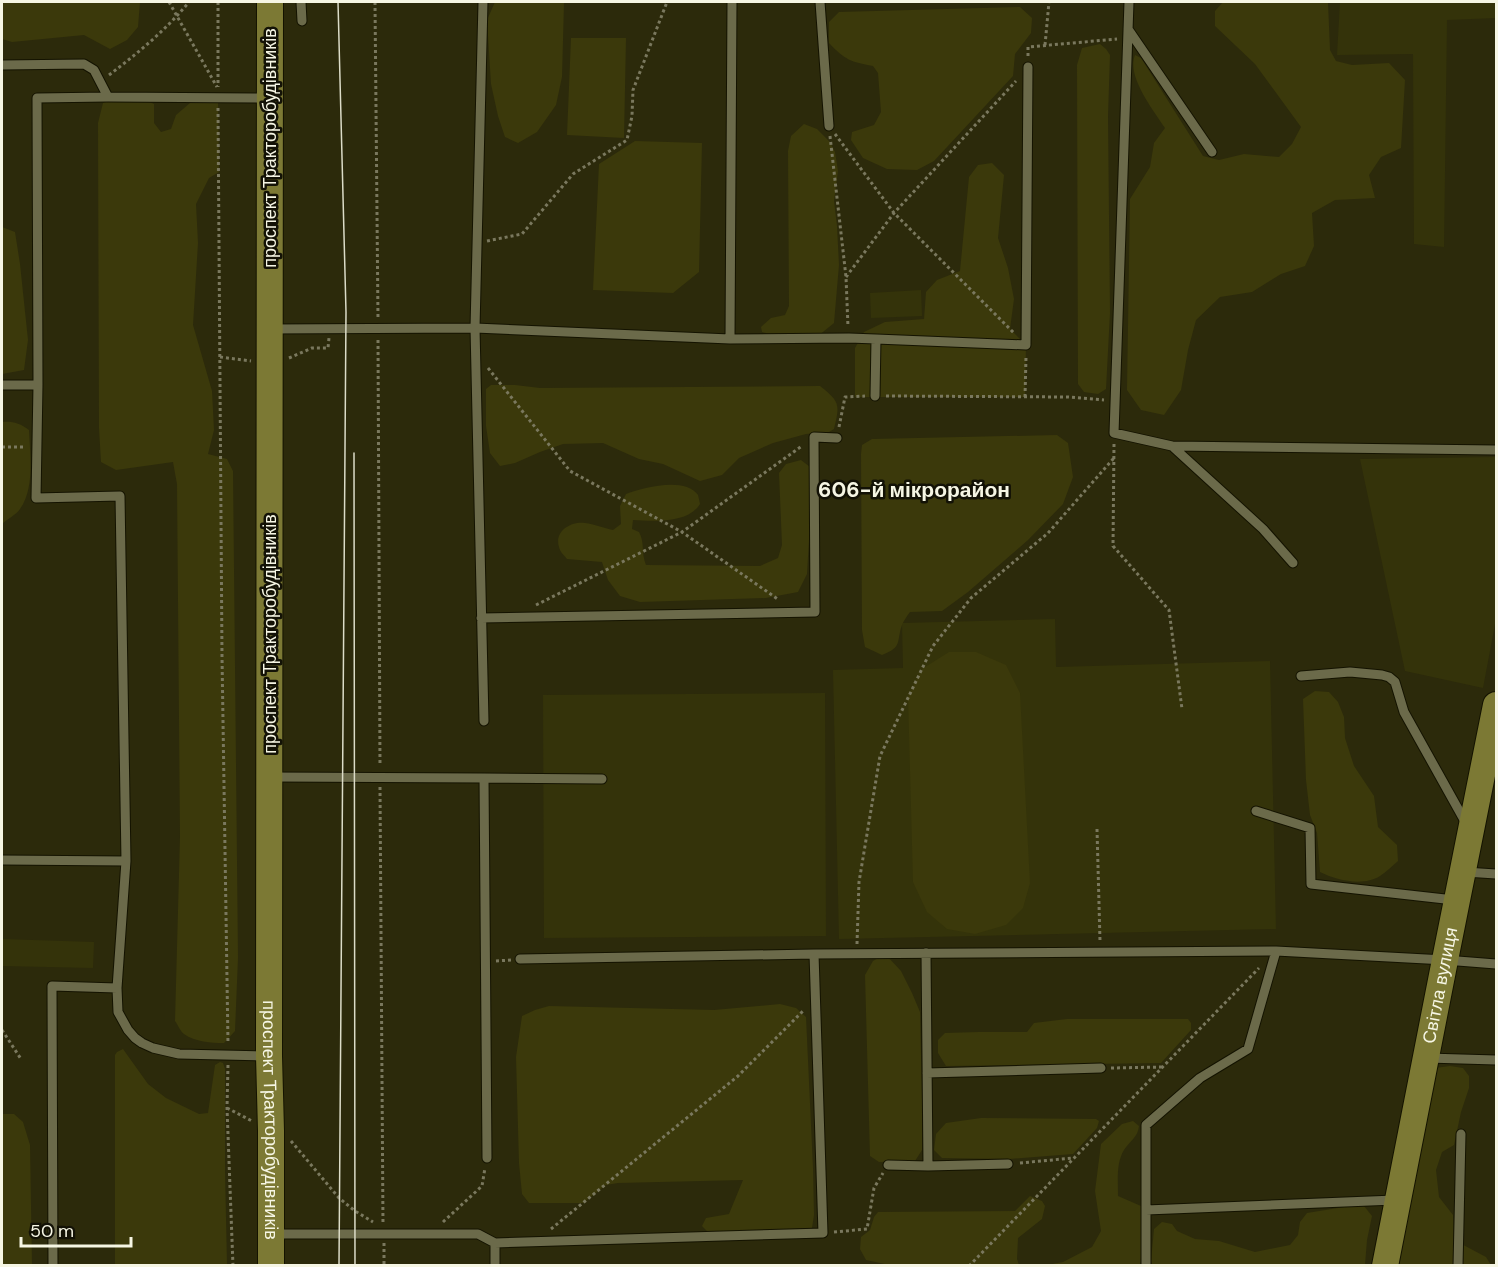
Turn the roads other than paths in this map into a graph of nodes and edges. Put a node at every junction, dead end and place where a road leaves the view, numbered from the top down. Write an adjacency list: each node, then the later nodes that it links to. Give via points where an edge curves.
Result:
1 (270, 2): 12 (main road, проспект Тракторобудівників)
2 (301, 2): 7 (lane)
3 (483, 2): 15 (lane)
4 (732, 2): 17 (lane)
5 (820, 2): 13 (lane)
6 (1129, 2): 8 (lane)
7 (302, 21)
8 (1128, 34): 14 (lane); 23 (lane, via 1114,433)
9 (2, 65): 11 (lane, via 84,64 94,70)
10 (1028, 68): 18 (lane, via 1026,345)
11 (108, 97): 12 (lane); 20 (lane, via 37,98)
12 (270, 98): 16 (main road, проспект Тракторобудівників)
13 (829, 126)
14 (1212, 152)
15 (475, 328): 16 (lane); 17 (lane); 26 (lane)
16 (270, 329): 30 (main road, проспект Тракторобудівників)
17 (730, 339): 18 (lane)
18 (876, 339): 21 (lane)
19 (2, 385): 20 (lane)
20 (38, 385): 36 (lane, via 36,498 120,496)
21 (875, 396)
22 (837, 438): 26 (lane, via 814,437 815,612)
23 (1172, 446): 24 (lane); 25 (lane, via 1263,529)
24 (1497, 450)
25 (1293, 563)
26 (481, 618): 29 (lane)
27 (1301, 676): 34 (lane, via 1350,672 1382,675 1395,682 1404,712)
28 (1497, 705): 34 (main road, Світла вулиця)
29 (483, 721)
30 (270, 777): 31 (lane); 47 (main road, проспект Тракторобудівників)
31 (484, 778): 32 (lane); 53 (lane)
32 (602, 779)
33 (1256, 811): 39 (lane, via 1310,828 1311,884)
34 (1471, 832): 37 (main road, Світла вулиця)
35 (2, 860): 36 (lane)
36 (126, 861): 46 (lane)
37 (1462, 872): 38 (lane); 39 (main road, Світла вулиця)
38 (1497, 874)
39 (1457, 900): 44 (main road, Світла вулиця)
40 (1276, 951): 41 (lane); 44 (lane); 58 (lane, via 1248,1049 1200,1078 1146,1125)
41 (926, 953): 42 (lane); 51 (lane)
42 (814, 954): 43 (lane); 60 (lane, via 823,1233)
43 (520, 959)
44 (1445, 960): 45 (lane); 48 (main road, Світла вулиця)
45 (1497, 964)
46 (117, 988): 47 (lane, via 118,1012 142,1044 179,1054); 61 (lane, via 52,986)
47 (269, 1056): 59 (main road, проспект Тракторобудівників)
48 (1425, 1058): 49 (lane); 57 (main road, Світла вулиця)
49 (1497, 1060)
50 (1101, 1068): 51 (lane)
51 (927, 1073): 56 (lane)
52 (1461, 1134): 66 (lane)
53 (487, 1158)
54 (1008, 1164): 56 (lane)
55 (888, 1165): 56 (lane)
56 (928, 1166)
57 (1398, 1200): 58 (lane); 65 (main road, Світла вулиця)
58 (1146, 1210): 64 (lane)
59 (270, 1234): 60 (lane, via 478,1234); 62 (main road, проспект Тракторобудівників)
60 (495, 1244): 63 (lane)
61 (53, 1266)
62 (271, 1266)
63 (495, 1266)
64 (1146, 1266)
65 (1385, 1266)
66 (1458, 1266)

